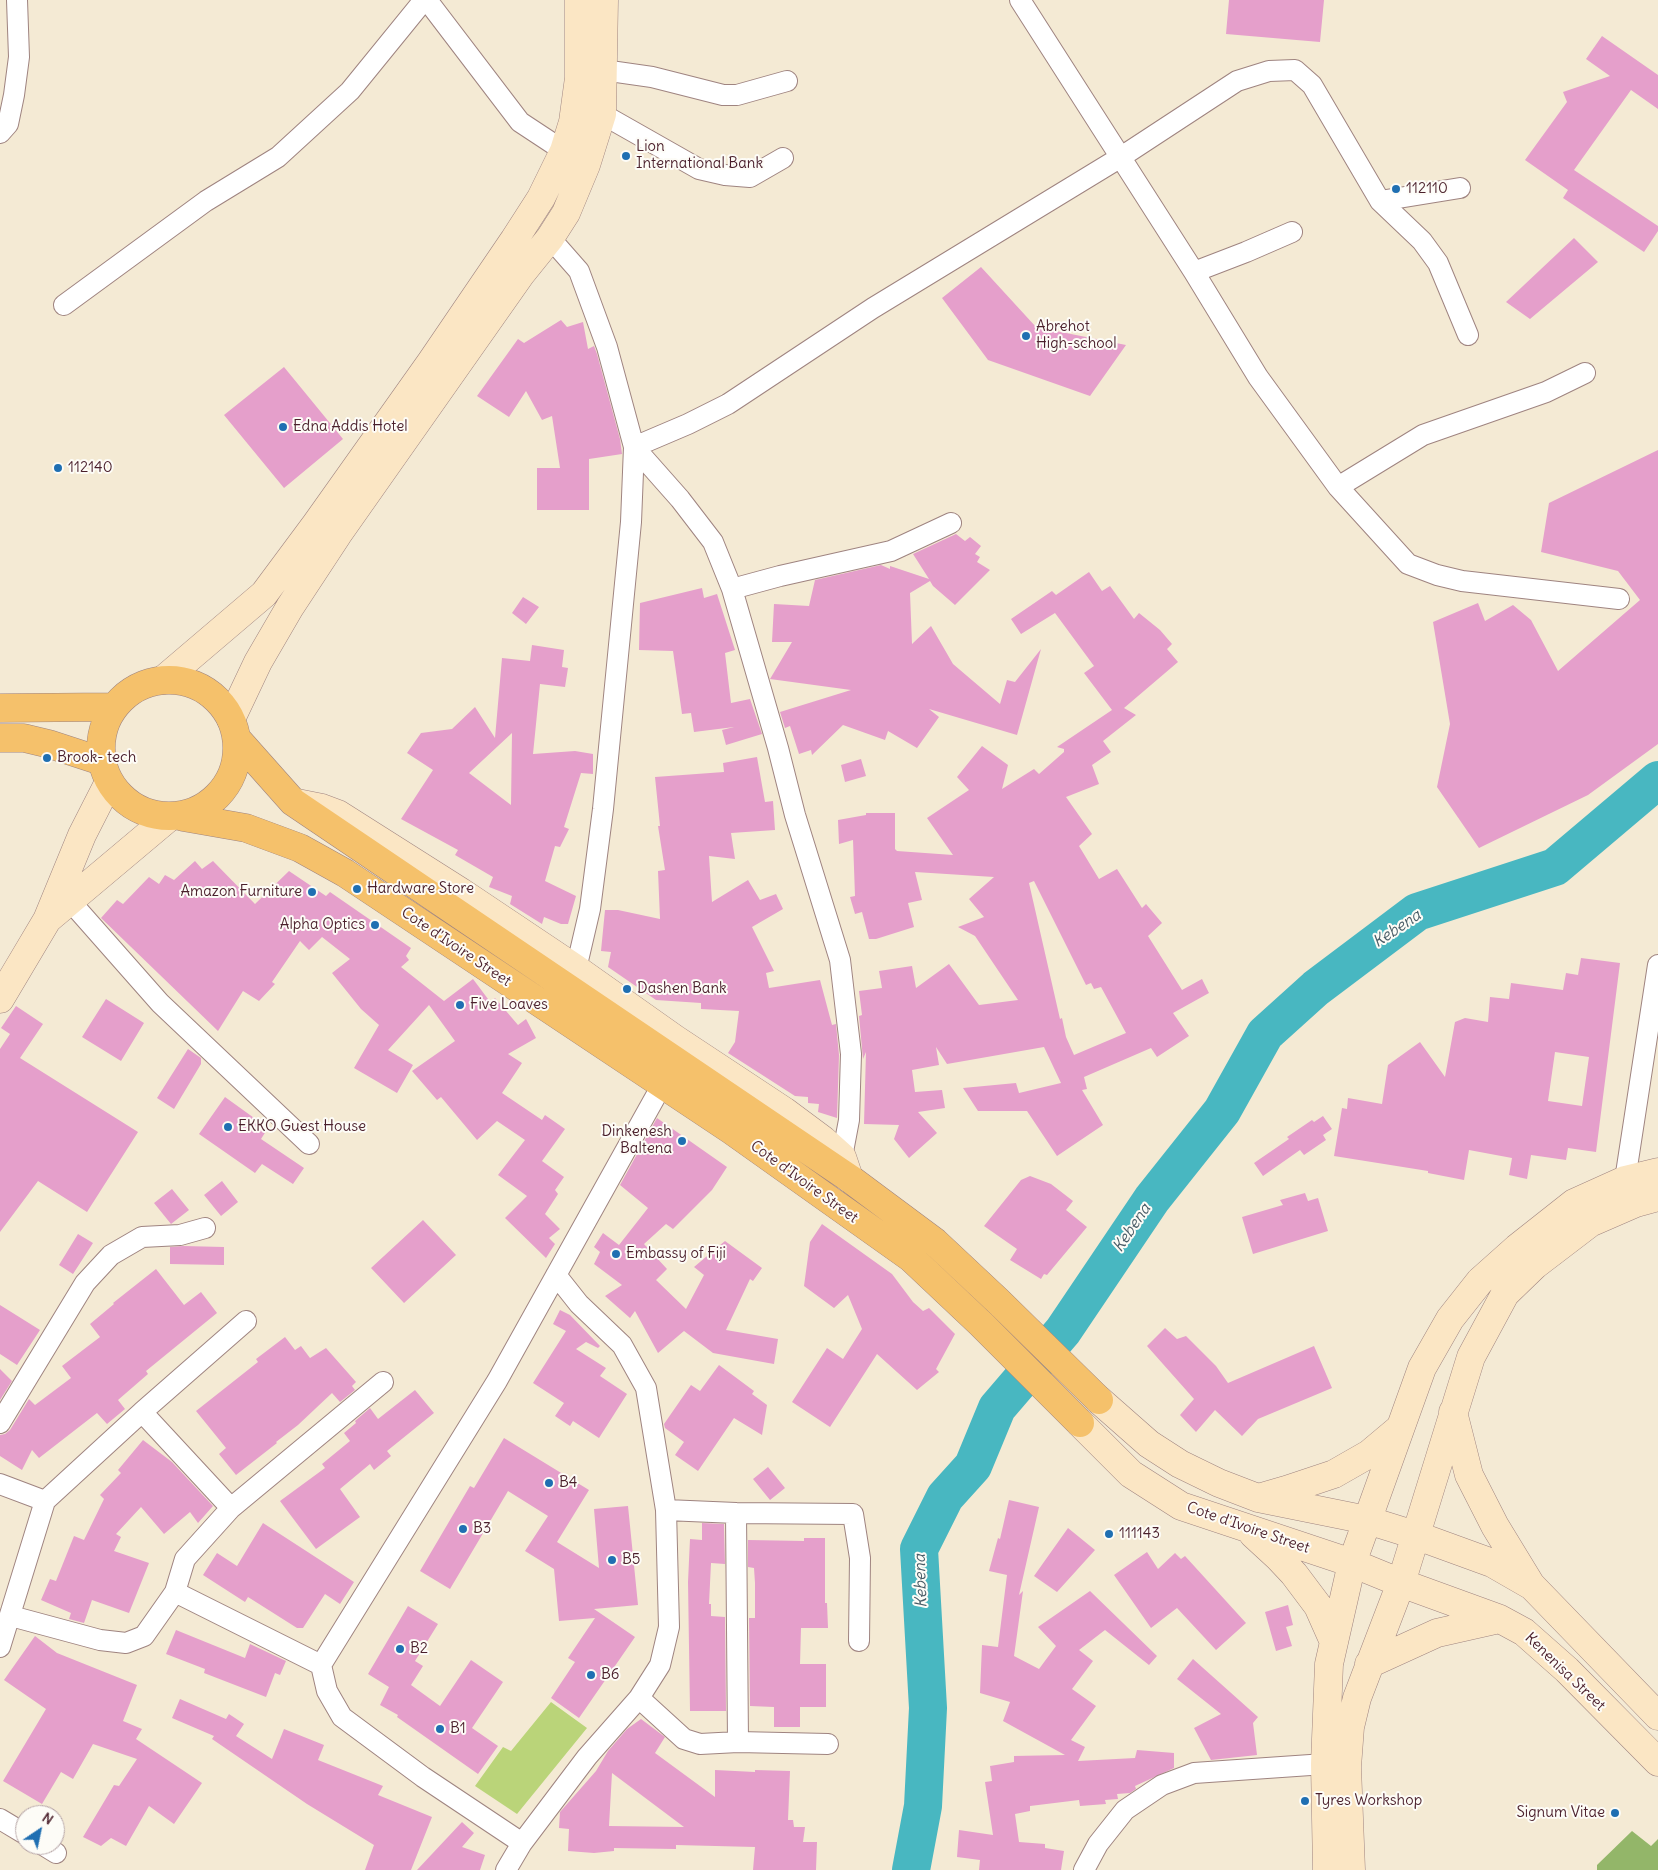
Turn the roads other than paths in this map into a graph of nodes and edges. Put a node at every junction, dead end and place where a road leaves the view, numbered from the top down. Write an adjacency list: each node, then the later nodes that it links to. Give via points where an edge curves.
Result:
1 (17, 0): 9 (street, via 19,57 8,124)
2 (426, 0): 10 (street, via 520,122); 18 (street, via 350,91 278,157 206,201)
3 (579, 0): 10 (main road, via 579,78)
4 (604, 0): 6 (main road)
5 (1020, 0): 11 (street)
6 (603, 70): 7 (street, via 652,77 723,95 737,95); 8 (main road)
7 (787, 81)
8 (602, 114): 12 (street, via 699,169 750,177); 16 (main road, via 586,165)
9 (0, 133)
10 (564, 151): 26 (main road, via 541,198 514,240 264,594)
11 (1121, 157): 14 (street, via 1237,81 1269,71 1295,70 1312,85); 17 (street); 21 (street, via 872,308 728,404)
12 (784, 158)
13 (1460, 188): 14 (street)
14 (1380, 202): 19 (street, via 1422,241 1438,263)
15 (1292, 232): 17 (street)
16 (550, 238): 21 (street, via 579,271 607,347); 29 (main road, via 338,534 290,607 263,654)
17 (1194, 272): 22 (street, via 1258,377)
18 (64, 305)
19 (1468, 335)
20 (1585, 373): 22 (street, via 1546,392 1423,435)
21 (634, 447): 24 (street, via 713,542); 37 (street, via 631,522 602,809 590,909)
22 (1338, 486): 25 (street, via 1408,564 1462,581)
23 (952, 523): 24 (street, via 891,551)
24 (732, 589): 41 (street, via 795,816 840,960 851,1054)
25 (1620, 599)
26 (163, 680): 28 (main road, via 132,690); 29 (main road, via 184,682 203,689 219,702)
27 (0, 708): 28 (main road)
28 (112, 708): 31 (main road, via 100,744)
29 (234, 729): 32 (main road, Cote d'Ivoire Street); 33 (main road, via 236,760 230,781 216,798 199,810)
30 (0, 738): 31 (main road, via 24,738 49,744)
31 (105, 772): 33 (main road, via 122,798 140,810); 35 (main road)
32 (293, 802): 37 (main road, Cote d'Ivoire Street, via 338,814); 41 (main road, Cote d'Ivoire Street)
33 (175, 818): 34 (main road); 39 (main road, Cote d'Ivoire Street, via 246,828 300,848 345,873)
34 (70, 901): 35 (main road); 40 (street, via 160,1003)
35 (47, 920): 38 (main road)
36 (1658, 964): 43 (street)
37 (576, 969): 41 (main road, Cote d'Ivoire Street, via 784,1111)
38 (0, 999)
39 (662, 1084): 46 (street); 60 (main road, Cote d'Ivoire Street, via 911,1258 1131,1474 1181,1506)
40 (309, 1144)
41 (846, 1168): 54 (main road, Cote d'Ivoire Street, via 934,1242 1098,1400 1149,1444 1180,1464)
42 (1658, 1172): 43 (main road)
43 (1625, 1180): 52 (main road, via 1574,1202 1480,1281 1450,1319 1422,1368)
44 (1658, 1197): 50 (main road, via 1590,1223 1535,1265 1505,1294 1470,1357)
45 (205, 1228): 51 (street, via 180,1235 142,1237 111,1255 85,1283)
46 (556, 1275): 57 (street, via 579,1304 622,1345 646,1388); 72 (street, via 497,1381)
47 (246, 1322): 49 (street)
48 (383, 1382): 56 (street)
49 (142, 1412): 55 (street); 56 (street)
50 (1453, 1412): 61 (main road); 64 (main road, via 1469,1475)
51 (0, 1423)
52 (1400, 1428): 54 (main road, via 1369,1454 1334,1474); 59 (main road)
53 (0, 1484): 55 (street)
54 (1258, 1498): 59 (main road, Cote d'Ivoire Street)
55 (46, 1501): 66 (street)
56 (231, 1508): 65 (street, via 185,1559)
57 (666, 1510): 58 (street); 73 (street, via 668,1627 660,1665)
58 (736, 1513): 68 (street, via 853,1514 860,1558); 75 (street)
59 (1367, 1520): 61 (main road, Cote d'Ivoire Street); 62 (main road)
60 (1244, 1527): 62 (main road, Cote d'Ivoire Street); 69 (main road, via 1294,1574 1318,1606)
61 (1415, 1535): 63 (main road); 64 (main road, via 1492,1564)
62 (1352, 1564): 63 (main road, Cote d'Ivoire Street); 69 (main road)
63 (1401, 1583): 67 (main road, Kenenisa Street); 71 (main road)
64 (1532, 1586): 74 (main road)
65 (174, 1592): 66 (street, via 144,1636 126,1643 100,1640); 72 (street)
66 (11, 1616): 70 (street)
67 (1500, 1619): 71 (main road, via 1437,1633); 77 (main road, Kenenisa Street, via 1524,1632 1567,1670)
68 (859, 1641)
69 (1334, 1642): 78 (main road, via 1329,1664)
70 (0, 1648)
71 (1369, 1664): 86 (main road, via 1350,1727 1347,1767)
72 (321, 1665): 81 (street, via 328,1691 342,1717 423,1777)
73 (639, 1698): 75 (street, via 684,1739 700,1744); 81 (street, via 587,1757)
74 (1658, 1716)
75 (738, 1742): 76 (street)
76 (828, 1744)
77 (1658, 1762)
78 (1325, 1764): 84 (street, via 1194,1773 1162,1785 1125,1810 1098,1844); 85 (main road)
79 (0, 1819): 80 (street)
80 (15, 1828)
81 (522, 1842): 82 (street)
82 (506, 1870): 83 (street)
83 (518, 1870)
84 (1084, 1870)
85 (1327, 1870)
86 (1351, 1870)

